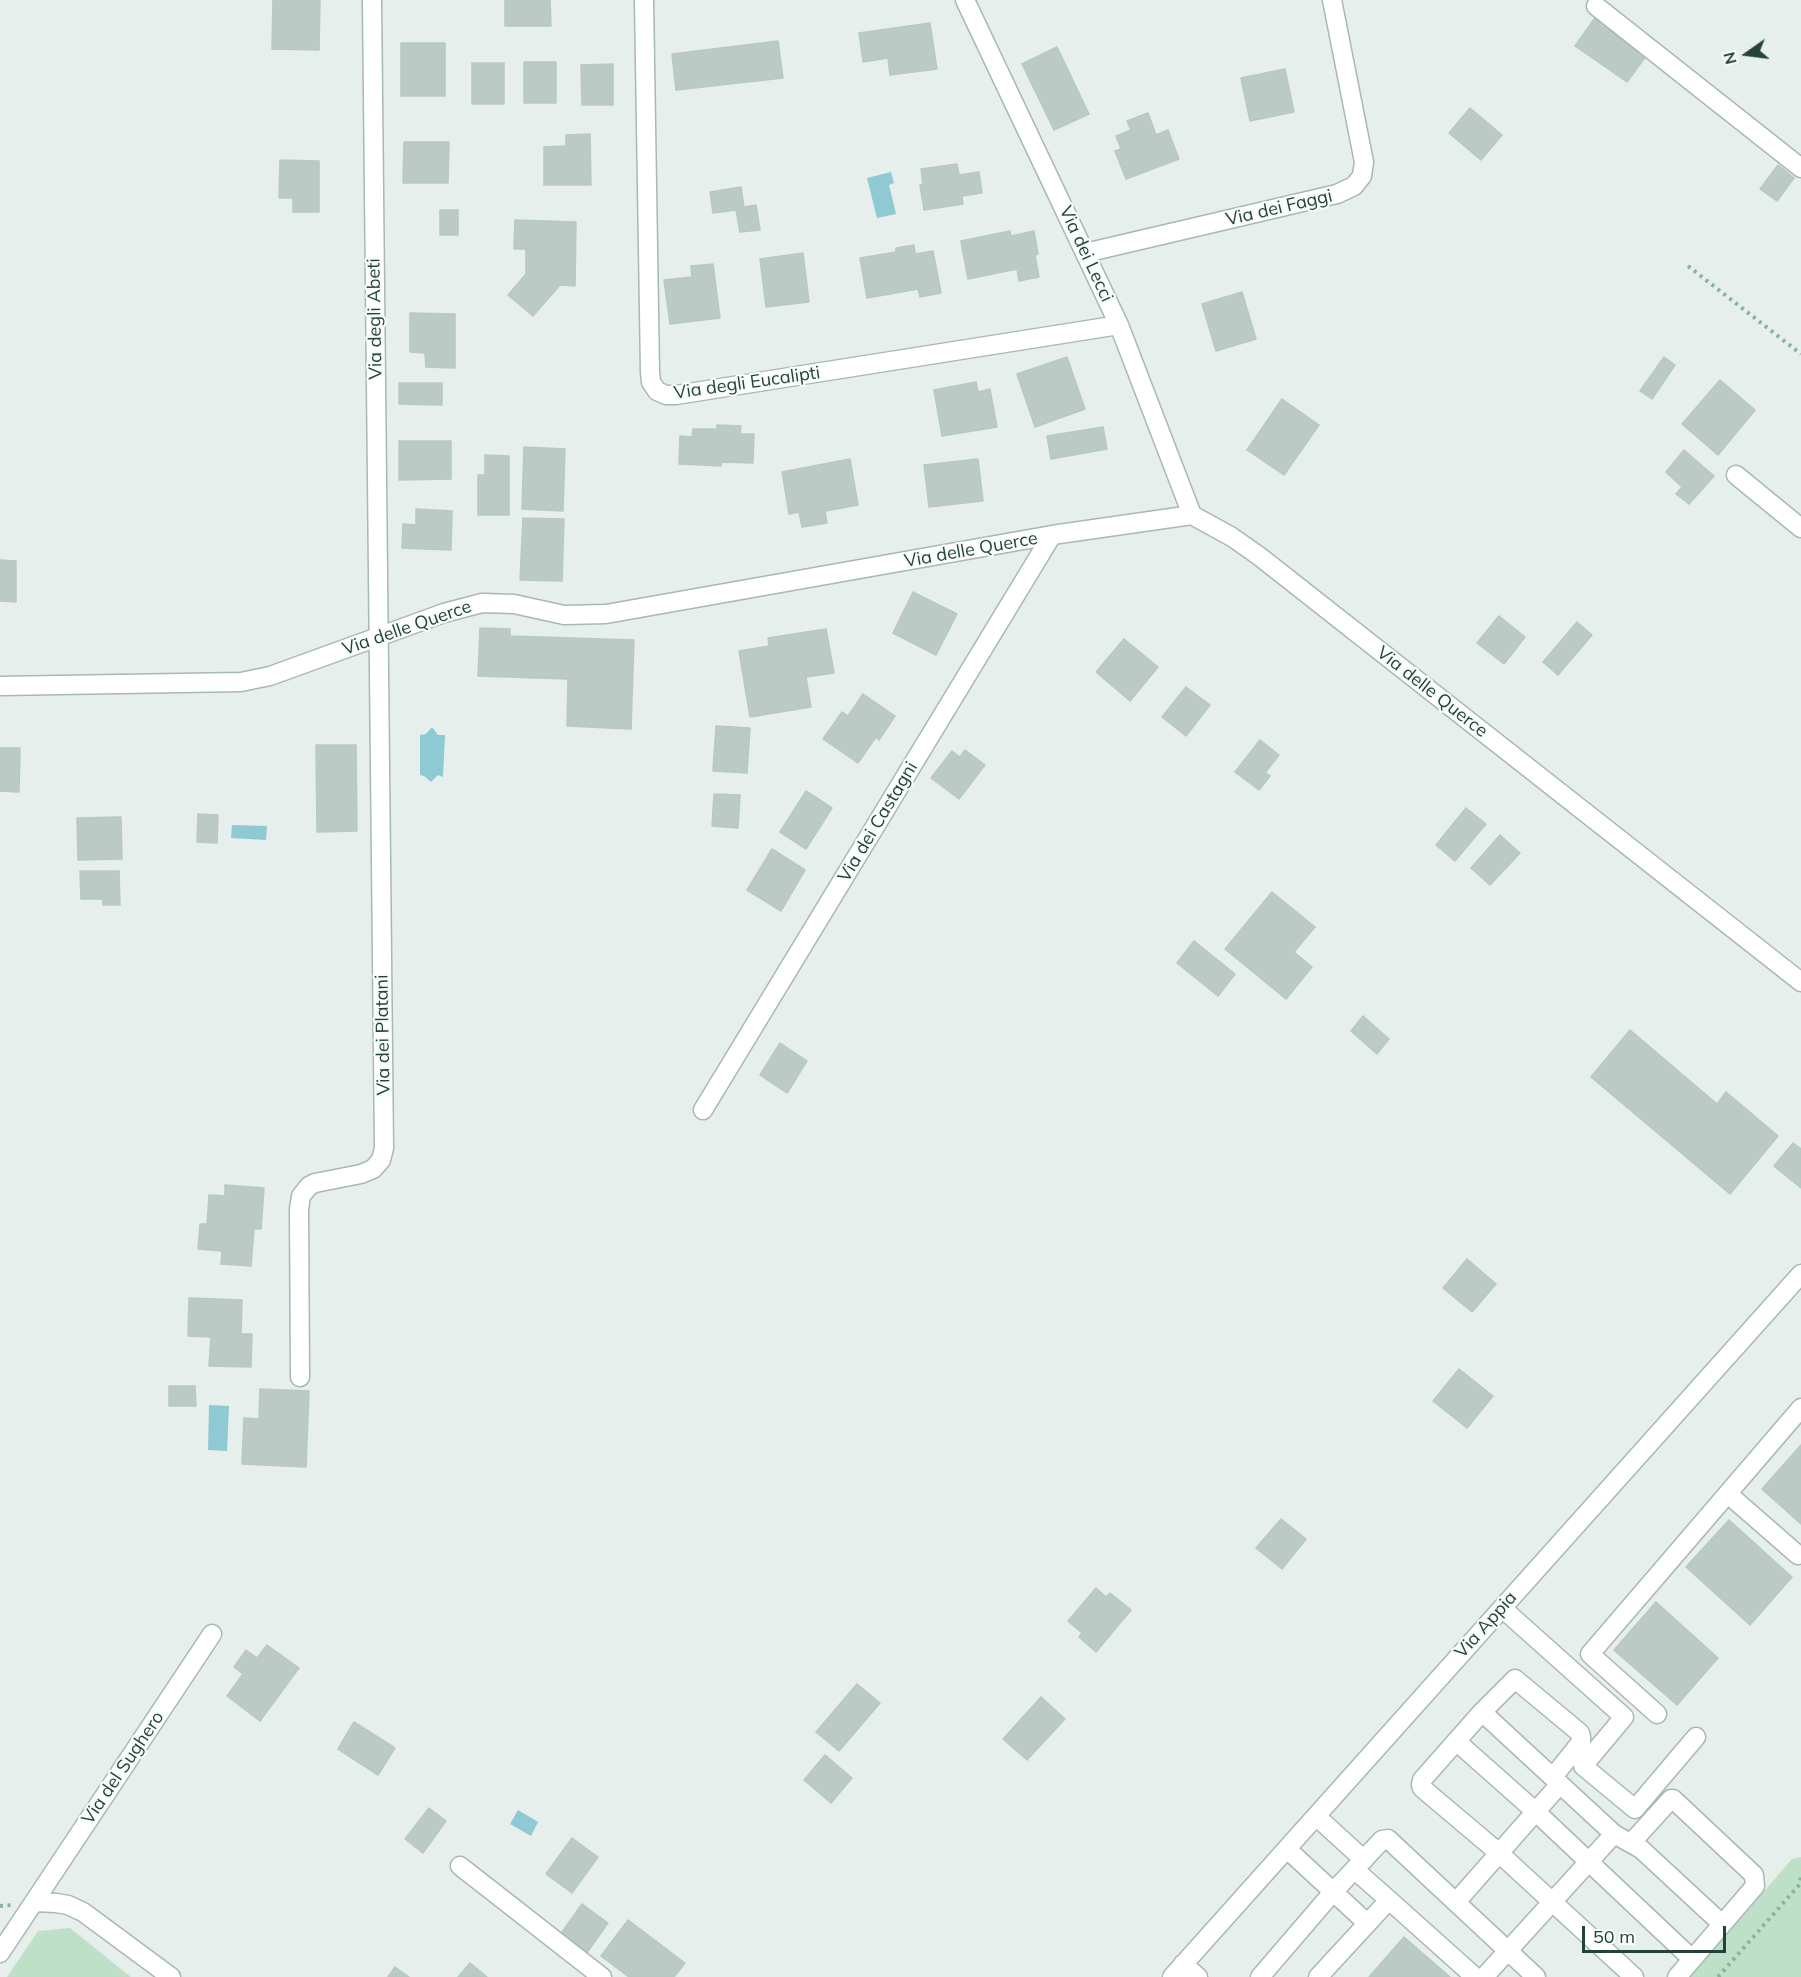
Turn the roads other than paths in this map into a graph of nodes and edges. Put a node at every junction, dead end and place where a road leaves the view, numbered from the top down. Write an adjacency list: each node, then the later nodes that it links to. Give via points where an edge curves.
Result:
1 (372, 0): 13 (street, Via degli Abeti)
2 (644, 0): 8 (street, Via degli Eucalipti, via 650,372 657,391 676,395)
3 (966, 0): 7 (street, Via dei Lecci)
4 (1332, 0): 7 (street, Via dei Faggi, via 1364,162 1362,176 1354,186 1344,193)
5 (1596, 6): 6 (street)
6 (1801, 168)
7 (1085, 253): 8 (street, Via dei Lecci)
8 (1119, 325): 10 (street, Via dei Lecci)
9 (1736, 475): 11 (street)
10 (1192, 515): 12 (street, Via delle Querce); 15 (street, Via delle Querce, via 1259,556)
11 (1801, 528)
12 (1052, 535): 13 (street, Via delle Querce, via 597,615 557,615 514,603 482,603); 16 (street, Via dei Castagni)
13 (378, 638): 14 (street, Via delle Querce, via 270,676 241,682); 18 (street, Via dei Platani, via 384,1148 374,1169 315,1183 301,1196)
14 (0, 686)
15 (1801, 982)
16 (703, 1110)
17 (1801, 1274): 22 (street, Via Appia)
18 (300, 1377)
19 (1801, 1408): 20 (street)
20 (1728, 1494): 21 (street); 25 (street, via 1590,1654)
21 (1798, 1555)
22 (1502, 1608): 26 (street, via 1624,1717 1583,1766 1635,1809); 30 (street, Via Appia)
23 (212, 1634): 40 (street, Via del Sughero)
24 (1482, 1712): 27 (street); 28 (street); 28 (street, via 1515,1679 1580,1733 1581,1742)
25 (1657, 1714)
26 (1696, 1737)
27 (1456, 1741): 29 (street); 34 (street, via 1420,1785)
28 (1557, 1781): 29 (street); 31 (street)
29 (1536, 1812): 34 (street); 35 (street)
30 (1316, 1816): 33 (street, Via Appia); 36 (street)
31 (1614, 1834): 32 (street); 35 (street)
32 (1632, 1842): 44 (street); 44 (street, via 1671,1799 1677,1801 1754,1875 1755,1886)
33 (1287, 1849): 38 (street); 48 (street, Via Appia)
34 (1499, 1853): 41 (street); 42 (street)
35 (1588, 1863): 42 (street); 47 (street)
36 (1359, 1865): 38 (street); 39 (street); 41 (street, via 1382,1840 1388,1839)
37 (460, 1866): 50 (street)
38 (1333, 1892): 43 (street); 52 (street)
39 (1389, 1900): 43 (street); 54 (street)
40 (34, 1902): 46 (street, Via del Sughero); 49 (street, via 80,1910)
41 (1456, 1902): 45 (street)
42 (1553, 1902): 45 (street); 57 (street)
43 (1367, 1923): 53 (street)
44 (1722, 1924): 47 (street)
45 (1509, 1951): 55 (street); 56 (street)
46 (0, 1953)
47 (1692, 1959): 58 (street)
48 (1177, 1971): 51 (street)
49 (171, 1977)
50 (602, 1977)
51 (1198, 1977)
52 (1260, 1977)
53 (1318, 1977)
54 (1475, 1977)
55 (1484, 1977)
56 (1536, 1977)
57 (1634, 1977)
58 (1677, 1977)

